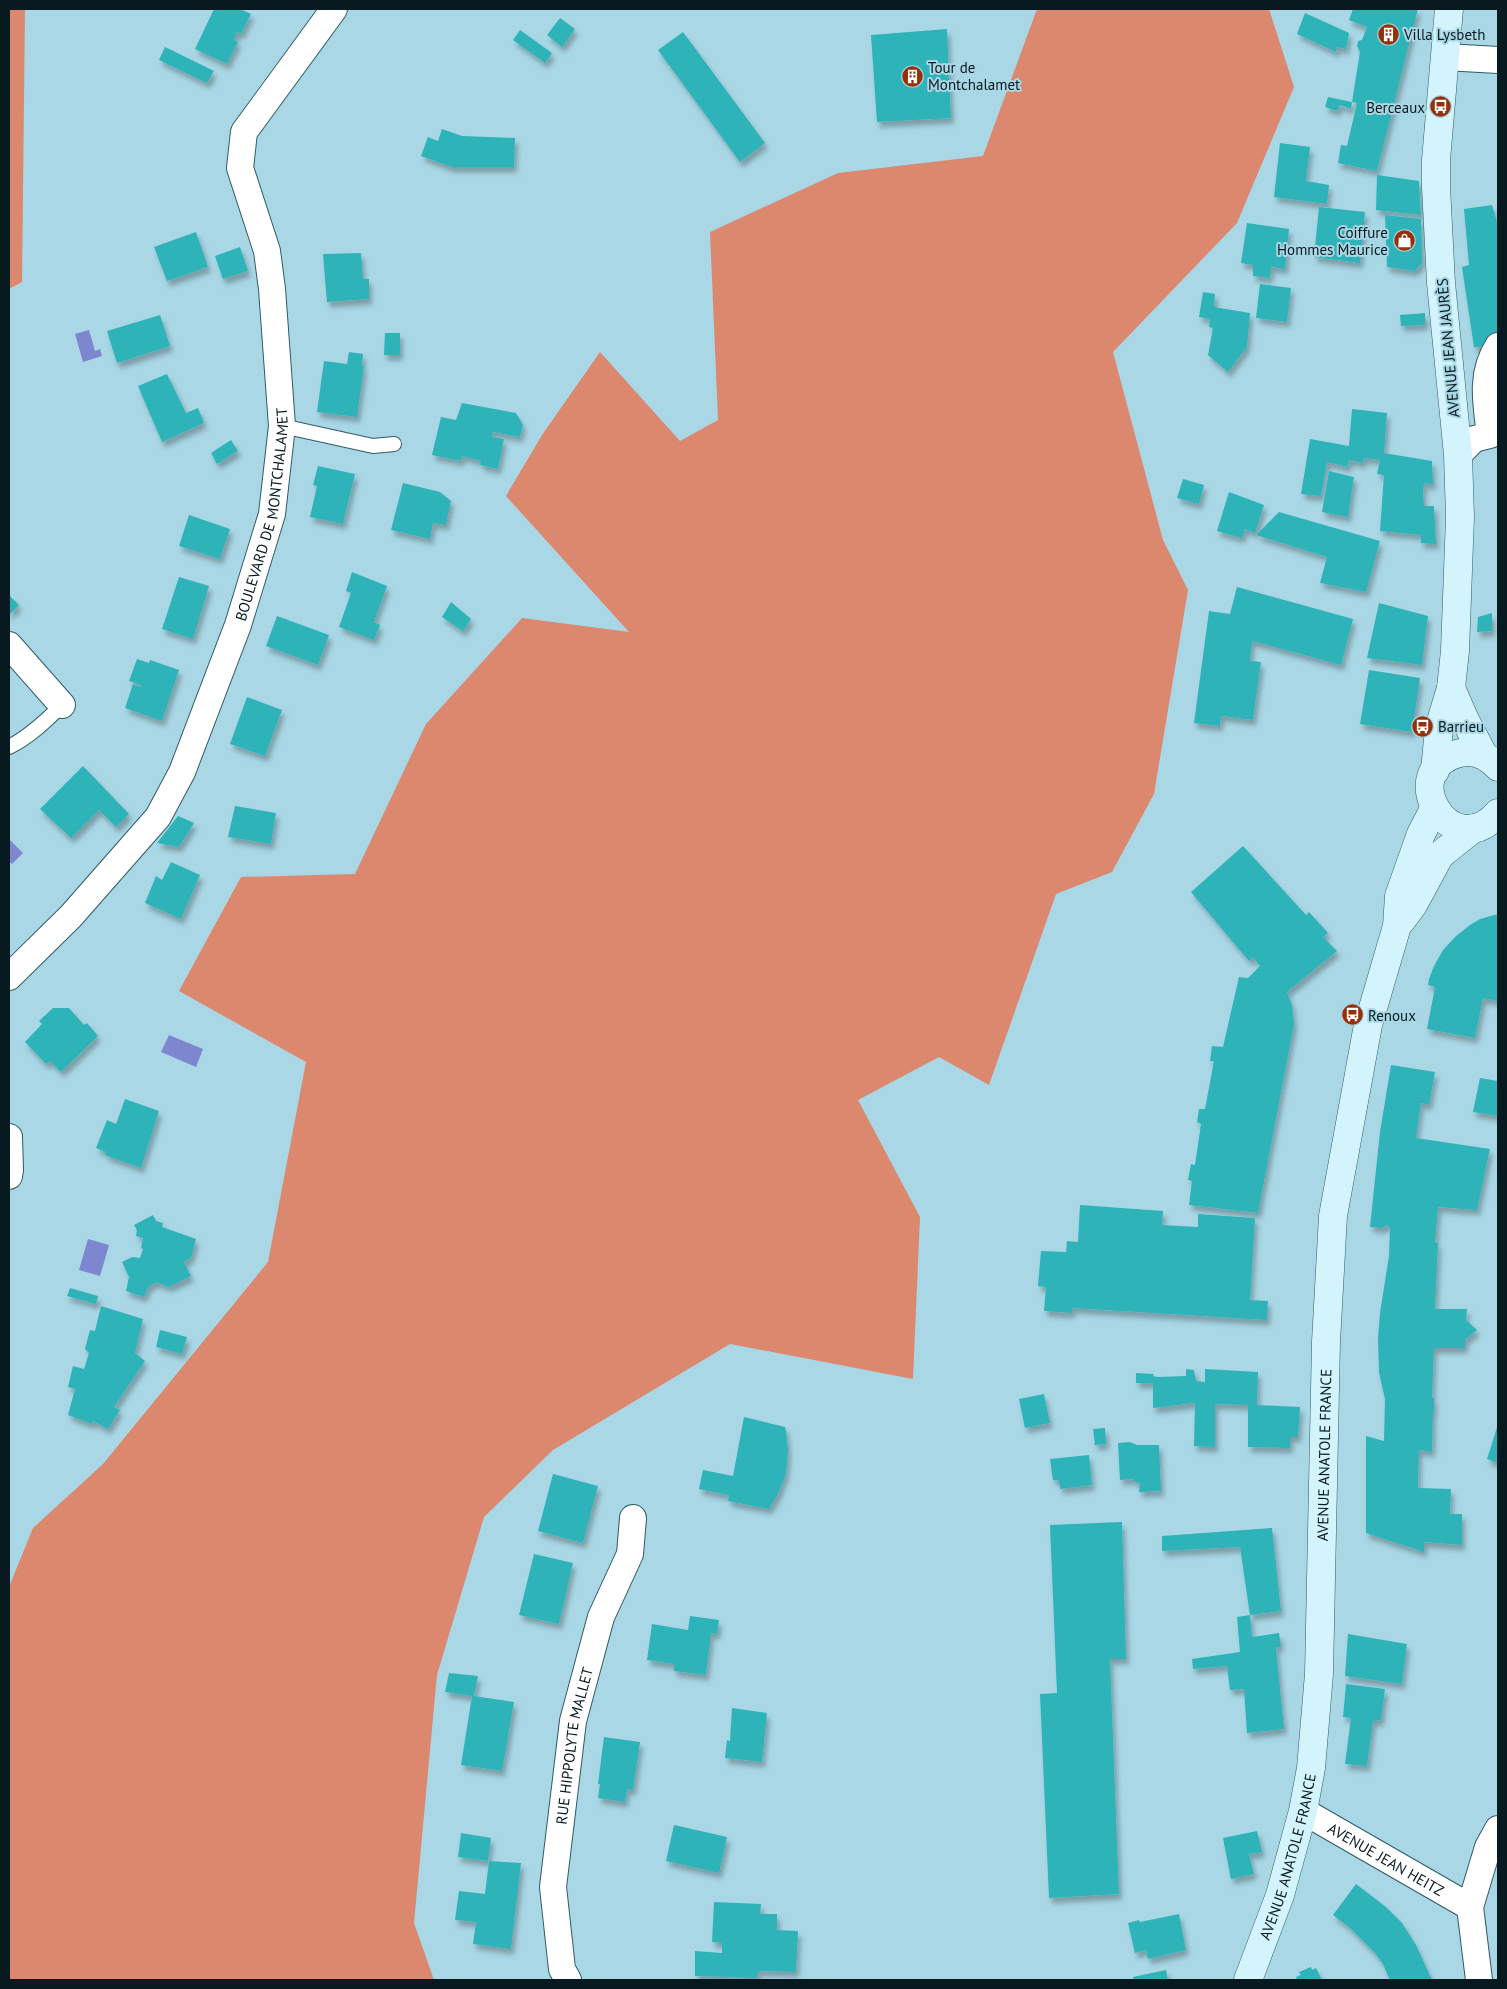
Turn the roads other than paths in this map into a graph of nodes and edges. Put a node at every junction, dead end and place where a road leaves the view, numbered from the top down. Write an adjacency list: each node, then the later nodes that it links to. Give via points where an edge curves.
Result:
1 (334, 9): 6 (street, BOULEVARD DE MONTCHALAMET, via 244,132 240,168 267,251)
2 (1449, 9): 3 (main road, AVENUE JEAN JAURÈS)
3 (1445, 56): 4 (street); 8 (main road, AVENUE JEAN JAURÈS, via 1436,187 1441,283)
4 (1498, 60)
5 (1495, 350): 8 (street, via 1485,389 1490,435 1474,439)
6 (282, 426): 7 (lane, via 373,446); 18 (street, BOULEVARD DE MONTCHALAMET, via 272,514 238,625 182,772 158,817 71,916)
7 (394, 444)
8 (1458, 455): 10 (main road, AVENUE JEAN JAURÈS, via 1460,526)
9 (9, 645): 11 (street)
10 (1451, 688): 13 (main road, AVENUE JEAN JAURÈS, via 1465,720); 14 (main road, AVENUE JEAN JAURÈS, via 1439,728)
11 (62, 705): 12 (lane, via 46,721)
12 (9, 747)
13 (1491, 762): 14 (main road, via 1472,752 1452,755)
14 (1434, 771): 15 (main road, AVENUE JEAN JAURÈS, via 1429,791)
15 (1434, 809): 16 (main road, via 1451,825 1462,828); 17 (main road, AVENUE ANATOLE FRANCE, via 1421,834 1399,896)
16 (1489, 824): 17 (main road, AVENUE ANATOLE FRANCE, via 1440,855 1413,905)
17 (1397, 926): 22 (main road, AVENUE ANATOLE FRANCE, via 1368,1025 1333,1216 1326,1342 1319,1674 1311,1768)
18 (9, 977)
19 (9, 1137): 20 (street)
20 (9, 1176)
21 (633, 1518): 25 (street, RUE HIPPOLYTE MALLET, via 630,1554 601,1617 573,1721 553,1886 562,1969)
22 (1303, 1811): 24 (street, AVENUE JEAN HEITZ); 26 (main road, AVENUE ANATOLE FRANCE, via 1280,1895)
23 (1498, 1829): 24 (street, via 1488,1847)
24 (1470, 1907): 27 (street)
25 (568, 1980)
26 (1248, 1980)
27 (1480, 1980)

